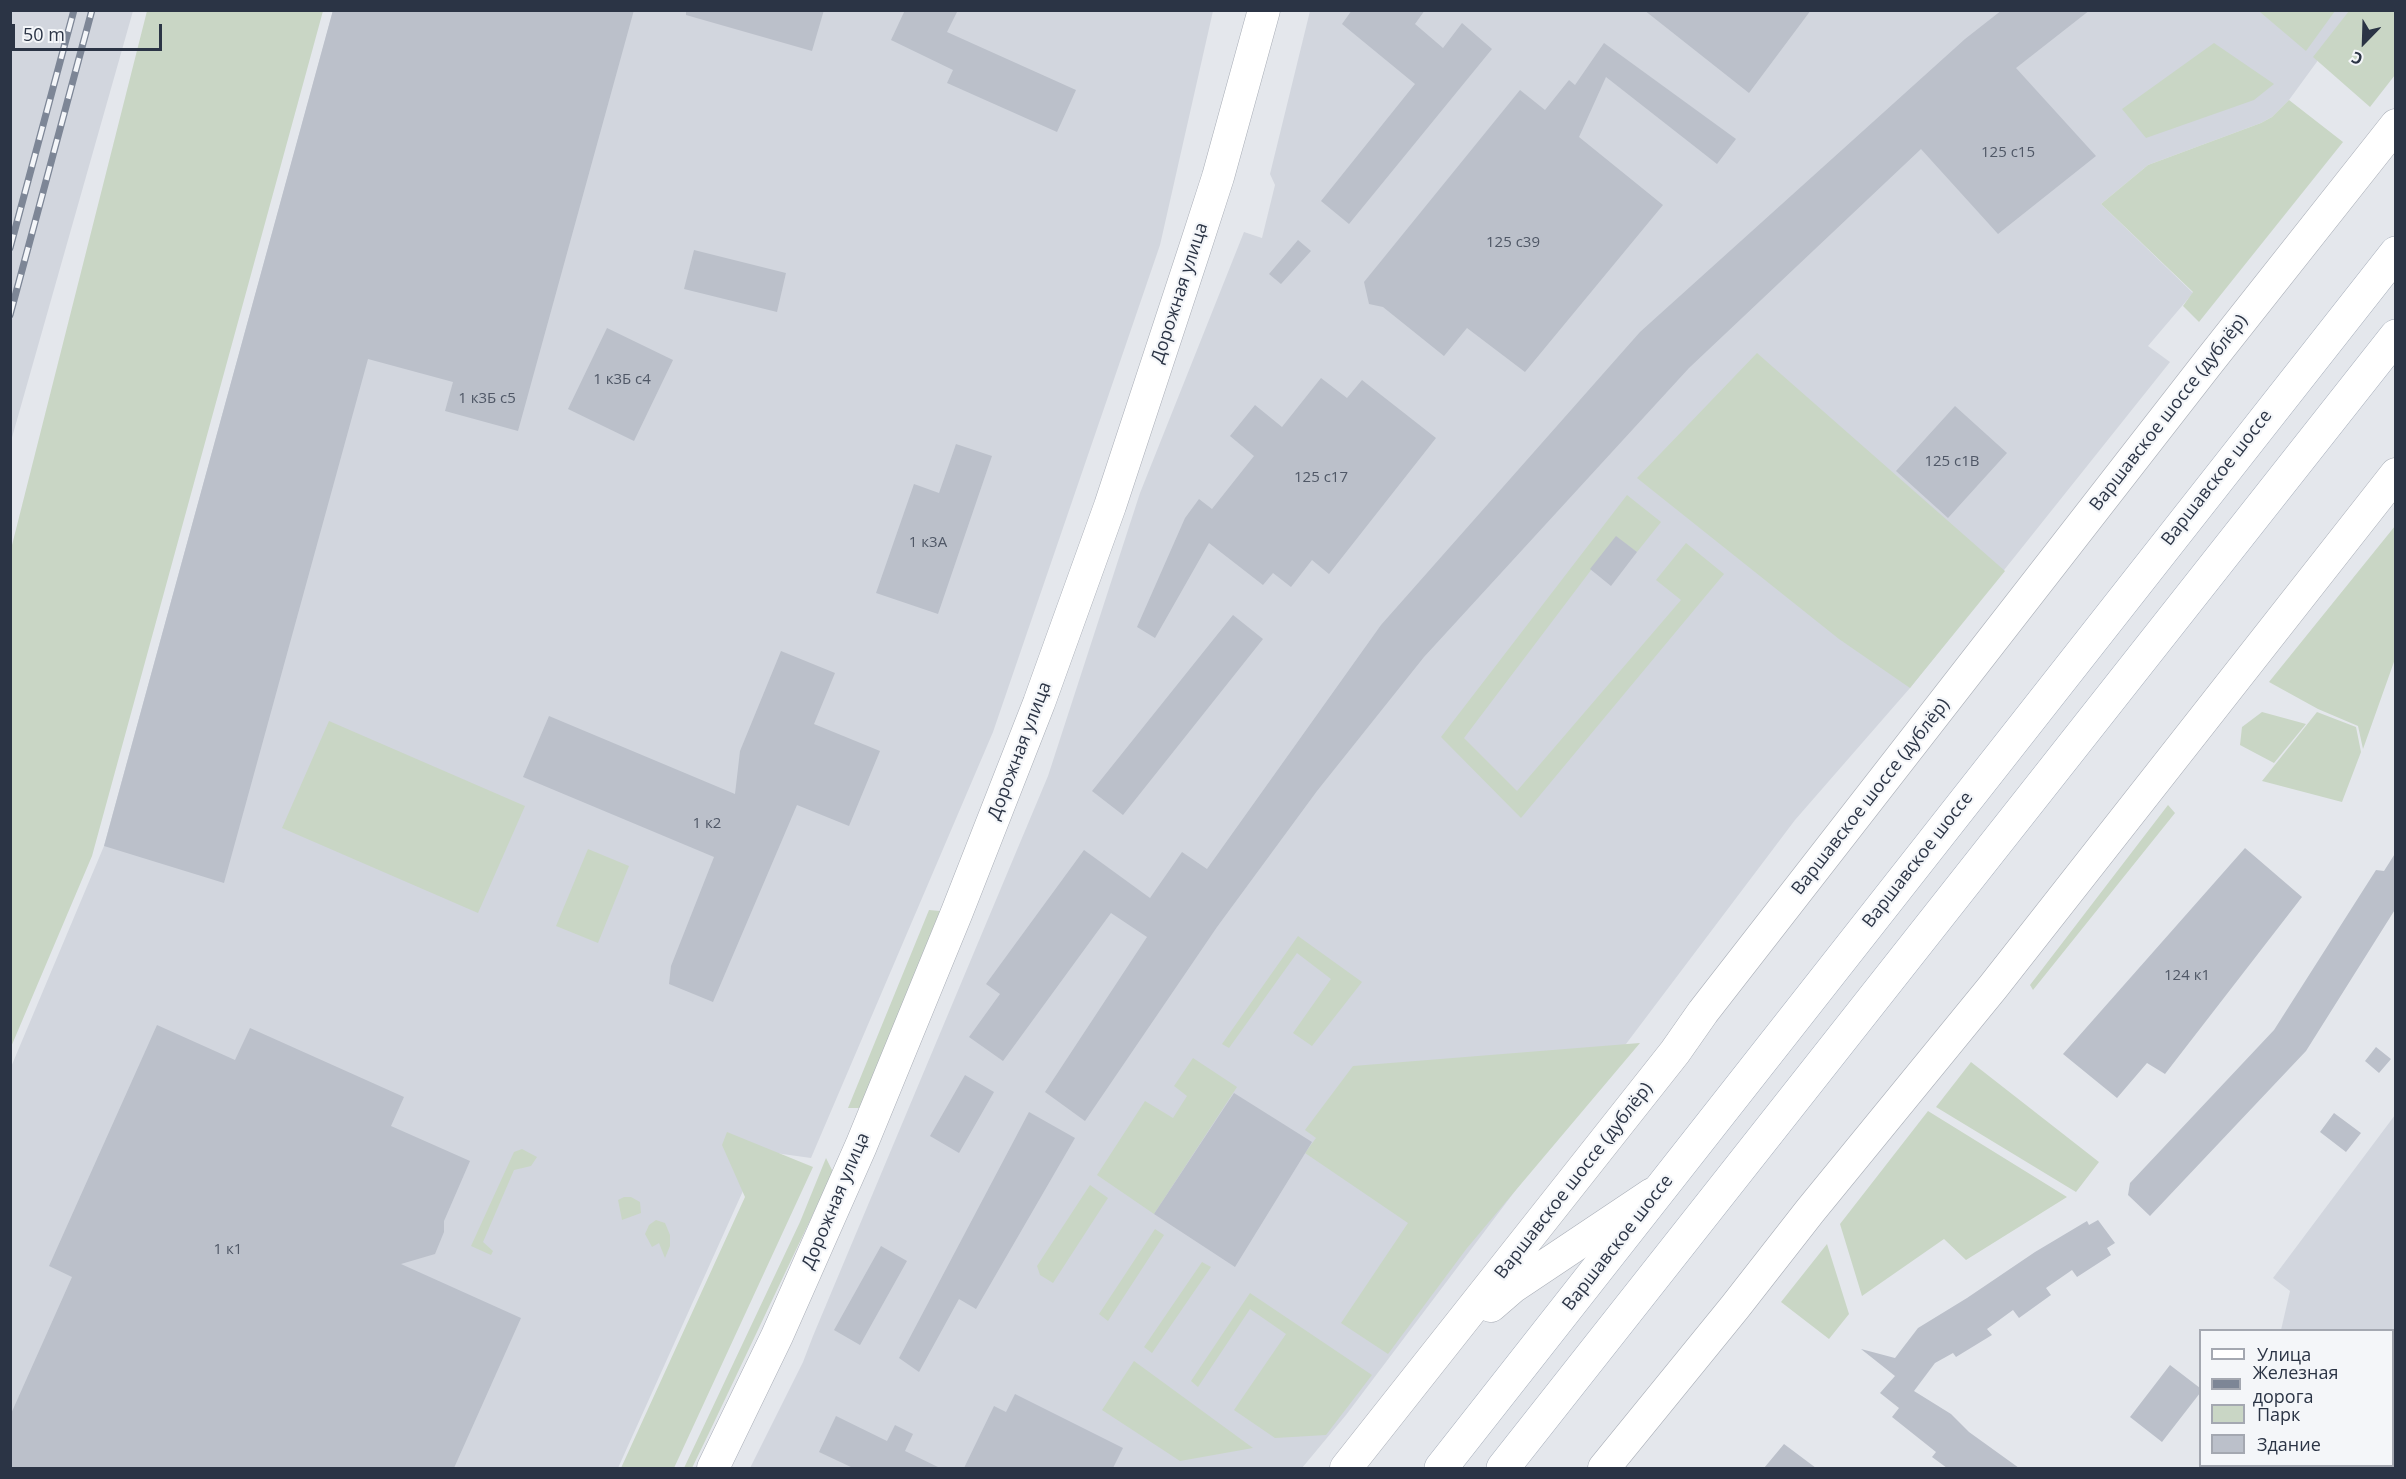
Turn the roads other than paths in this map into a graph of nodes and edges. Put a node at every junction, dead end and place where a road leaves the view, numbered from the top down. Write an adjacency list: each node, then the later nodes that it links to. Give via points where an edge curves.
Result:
1 (1264, 10): 8 (main road, Дорожная улица, via 1196,245 1110,506 1039,703 861,1146 777,1336)
2 (2396, 125): 7 (main road, Варшавское шоссе (дублёр))
3 (2396, 253): 6 (main road, Варшавское шоссе)
4 (2396, 336): 11 (main road)
5 (2396, 474): 12 (main road, via 1993,987)
6 (1660, 1188): 7 (main road, via 1513,1287 1474,1321); 10 (main road, Варшавское шоссе)
7 (1412, 1387): 9 (main road, Варшавское шоссе (дублёр))
8 (713, 1468)
9 (1346, 1468)
10 (1441, 1468)
11 (1503, 1468)
12 (1604, 1468)

